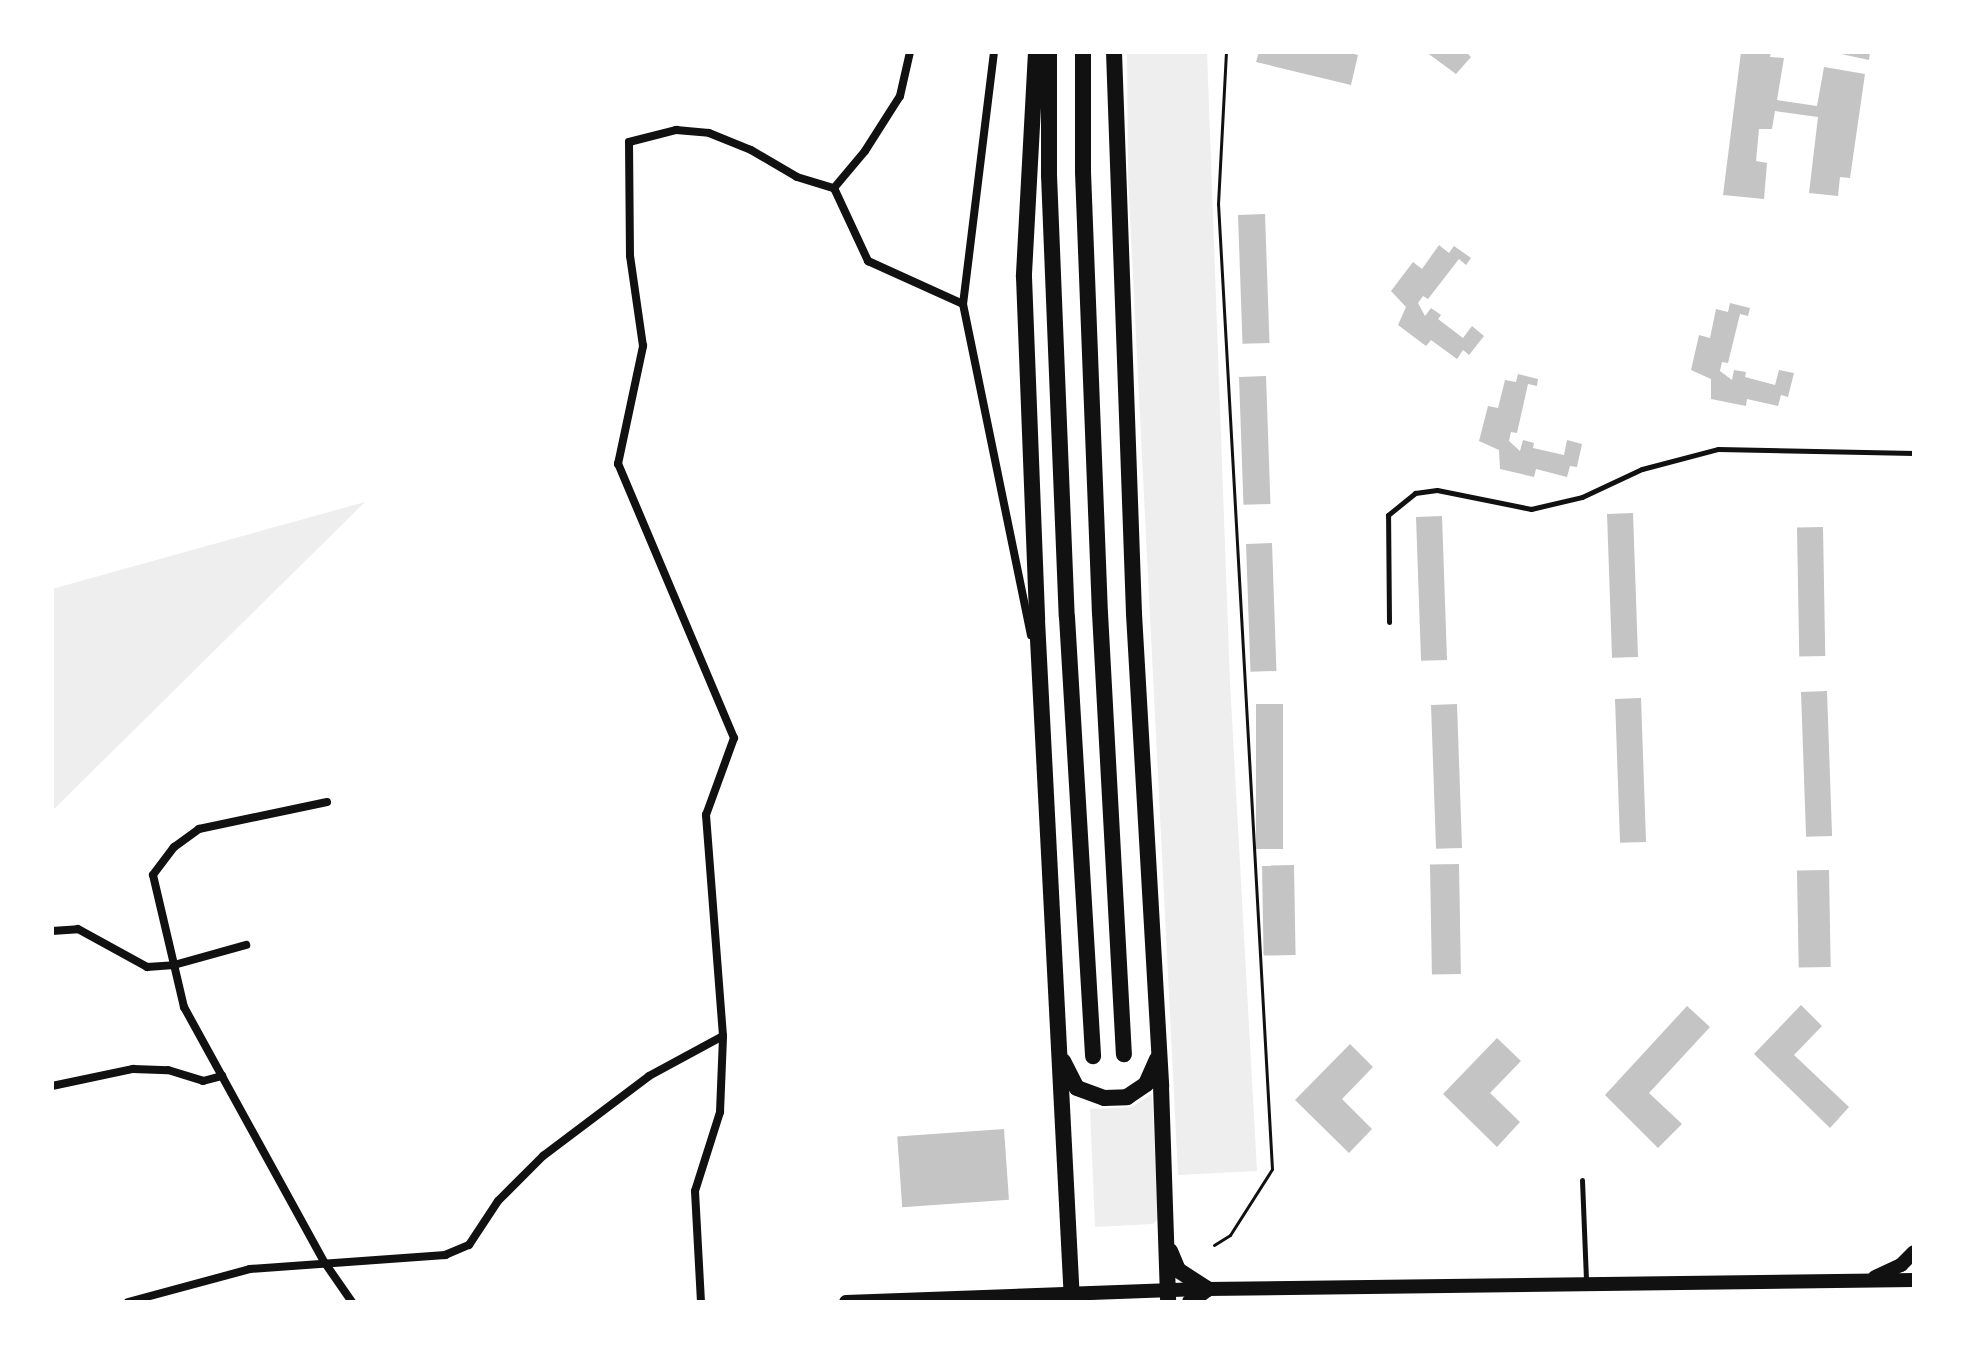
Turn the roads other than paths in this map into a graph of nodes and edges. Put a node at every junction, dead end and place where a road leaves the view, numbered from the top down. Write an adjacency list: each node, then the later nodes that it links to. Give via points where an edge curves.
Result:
1 (910, 52): 7 (street, via 900,96)
2 (994, 52): 8 (street)
3 (1036, 52): 11 (highway, via 1024,277)
4 (1049, 52): 20 (highway, via 1067,617)
5 (1083, 52): 18 (highway, via 1100,613)
6 (1114, 52): 17 (highway, via 1134,614)
7 (834, 188): 8 (street, via 868,261); 16 (street, via 797,177 709,133 676,130 629,142 630,256 643,346 618,464 734,738 706,815)
8 (963, 304): 11 (street)
9 (1914, 453): 10 (lane, via 1718,449 1642,469 1582,497 1531,509 1437,490 1415,493 1388,515)
10 (1389, 622)
11 (1040, 676): 19 (highway)
12 (327, 802): 15 (street, via 199,829 174,847 153,875)
13 (52, 931): 15 (street, via 78,929 147,967)
14 (246, 945): 15 (street)
15 (174, 965): 21 (street, via 184,1007)
16 (723, 1036): 26 (street, via 649,1076 543,1156 498,1201 469,1245 445,1255); 35 (street, via 720,1112 695,1191)
17 (1159, 1052): 19 (highway, via 1146,1084 1127,1097 1104,1098 1077,1088); 24 (highway)
18 (1124, 1054)
19 (1060, 1056): 32 (highway)
20 (1093, 1056)
21 (222, 1076): 22 (street, via 203,1081 168,1070 133,1069); 26 (street)
22 (52, 1086)
23 (1582, 1180): 29 (lane)
24 (1167, 1238): 30 (highway, via 1178,1270); 31 (highway)
25 (1914, 1252): 27 (main road, via 1884,1275)
26 (325, 1263): 33 (street, via 250,1269); 34 (street)
27 (1862, 1280): 28 (main road); 29 (main road)
28 (1914, 1280)
29 (1586, 1282): 30 (main road)
30 (1207, 1289): 31 (main road); 37 (highway)
31 (1168, 1296): 32 (main road)
32 (1072, 1298): 36 (main road)
33 (128, 1302)
34 (352, 1302)
35 (701, 1302)
36 (846, 1302)
37 (1190, 1302)

